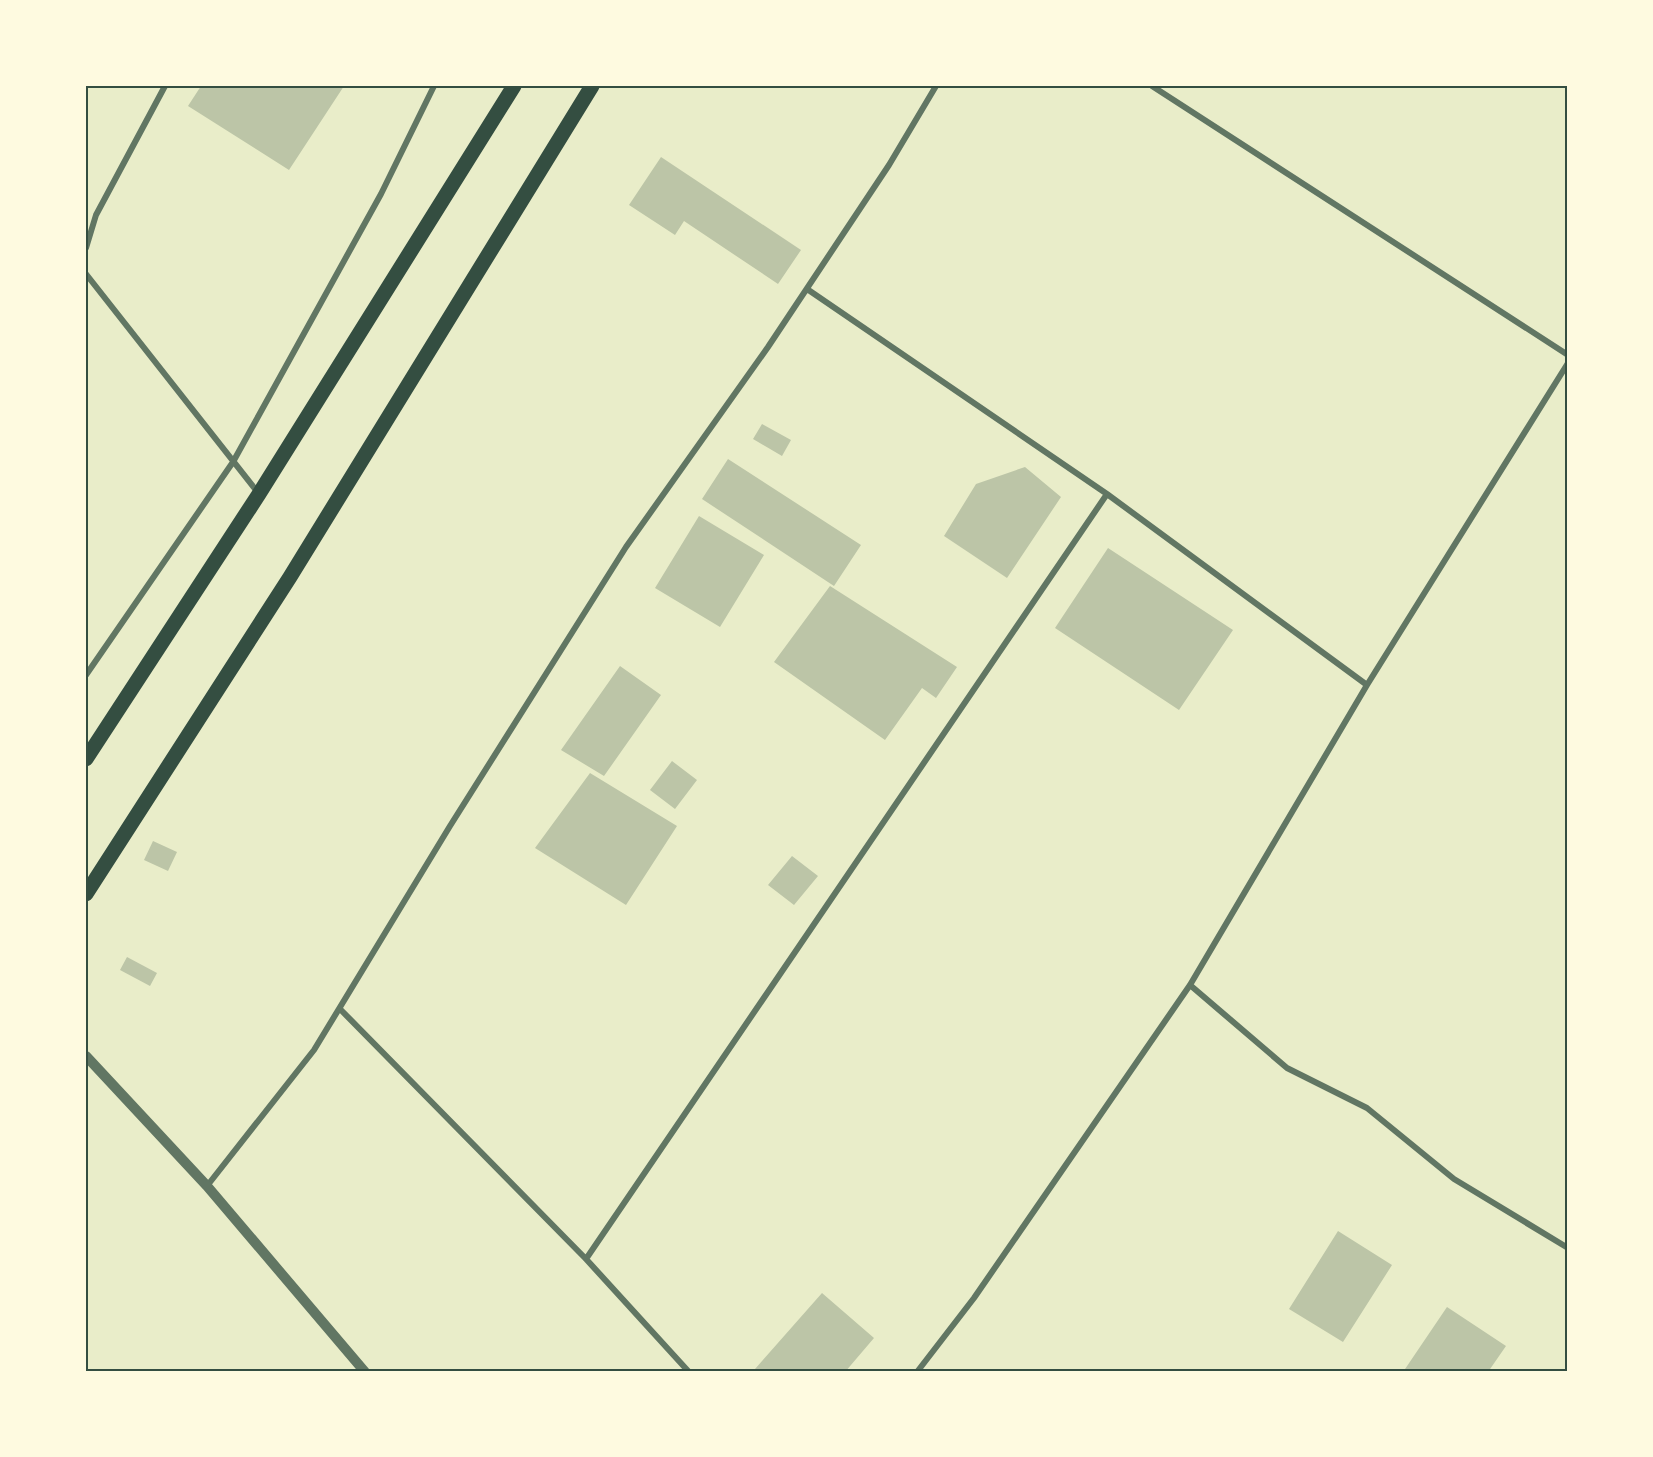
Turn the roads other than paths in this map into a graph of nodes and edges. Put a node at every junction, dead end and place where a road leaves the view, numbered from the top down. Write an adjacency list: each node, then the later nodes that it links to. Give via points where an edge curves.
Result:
1 (165, 86): 7 (street, via 96,215)
2 (434, 86): 12 (street, via 381,194)
3 (514, 86): 13 (main road)
4 (592, 86): 18 (main road, via 290,577)
5 (936, 86): 9 (street)
6 (1152, 86): 10 (street)
7 (86, 248)
8 (86, 274): 12 (street)
9 (807, 289): 14 (street); 20 (street, via 626,547)
10 (1568, 355)
11 (1568, 363): 16 (street)
12 (233, 462): 13 (street); 15 (street)
13 (259, 494): 17 (main road)
14 (1107, 494): 16 (street); 24 (street)
15 (86, 675)
16 (1367, 685): 19 (street)
17 (86, 759)
18 (86, 894)
19 (1190, 985): 23 (street, via 1287,1068 1367,1108 1454,1179); 27 (street, via 974,1298)
20 (339, 1009): 22 (street, via 315,1050); 24 (street)
21 (86, 1056): 22 (street)
22 (207, 1186): 25 (street)
23 (1568, 1248)
24 (586, 1259): 26 (street)
25 (365, 1371)
26 (689, 1371)
27 (917, 1371)

